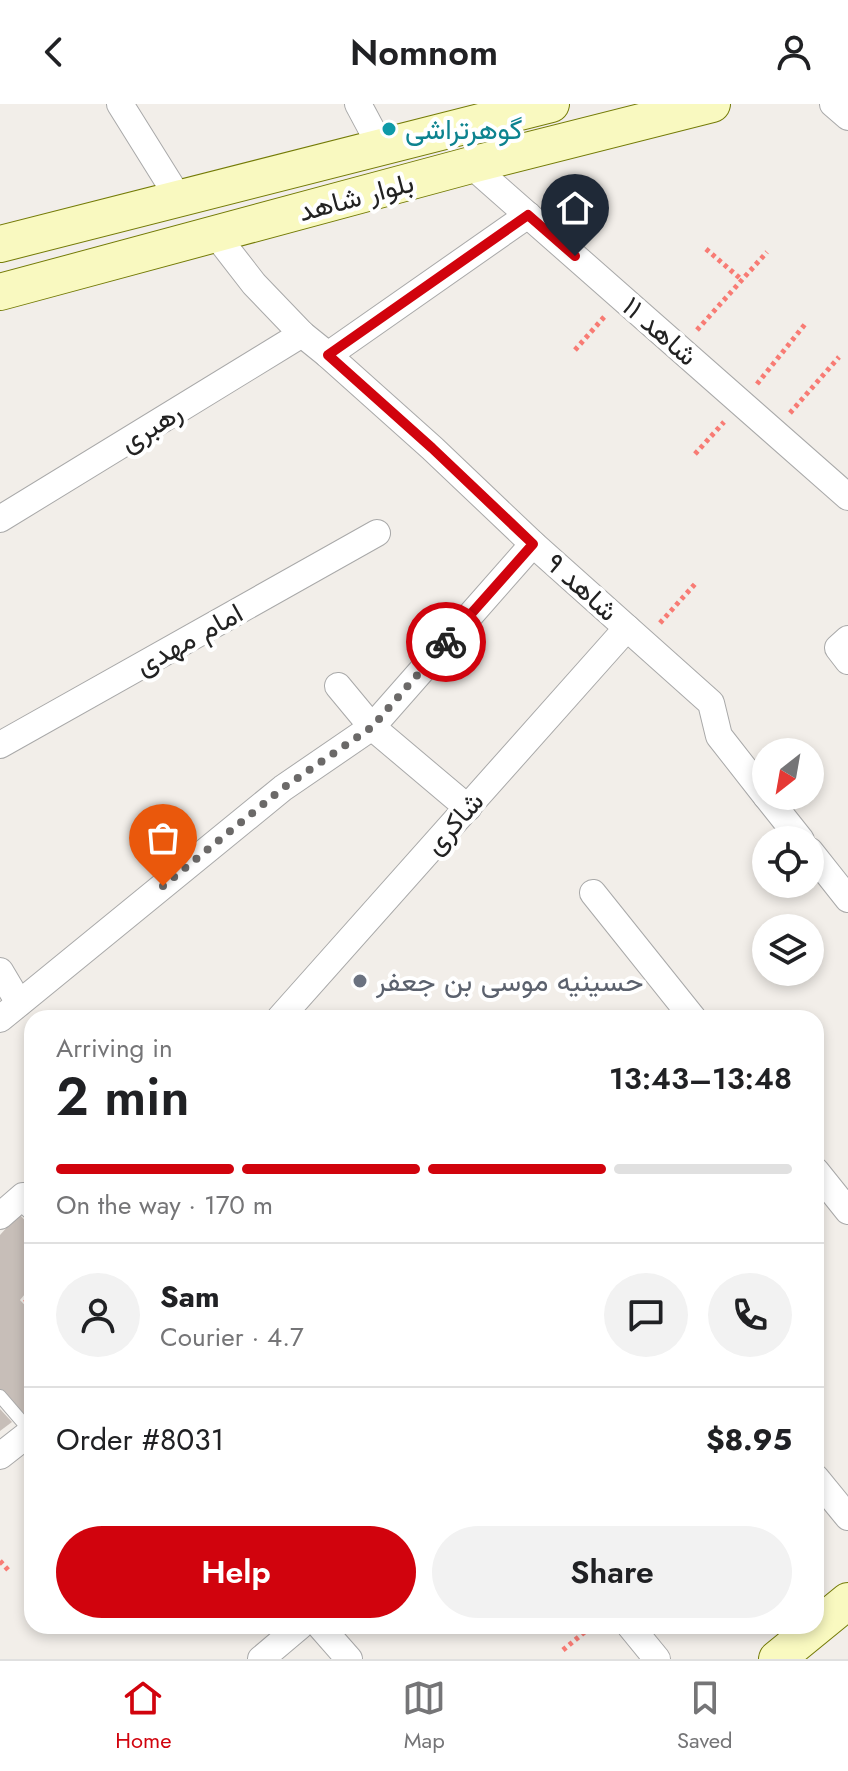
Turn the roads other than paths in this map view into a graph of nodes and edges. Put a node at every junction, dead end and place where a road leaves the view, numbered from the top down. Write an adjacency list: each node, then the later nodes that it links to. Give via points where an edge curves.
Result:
1 (120, 104): 9 (street)
2 (358, 104): 7 (street)
3 (551, 104): 7 (main road, بلوار شاهد)
4 (712, 104): 8 (main road, بلوار شاهد)
5 (833, 104): 6 (street)
6 (848, 117)
7 (381, 147): 9 (main road, بلوار شاهد)
8 (471, 165): 10 (street, شاهد ۱۱); 11 (main road, بلوار شاهد)
9 (178, 197): 12 (main road, بلوار شاهد)
10 (528, 215): 15 (street); 16 (street, شاهد ۱۱)
11 (216, 235): 13 (main road, بلوار شاهد); 14 (street, شاهد ۹)
12 (0, 244)
13 (0, 292)
14 (302, 334): 15 (street, شاهد ۹); 17 (street, رهبری)
15 (328, 355): 19 (street, شاهد ۹)
16 (848, 497)
17 (0, 519)
18 (377, 533): 23 (street, امام مهدی)
19 (533, 544): 20 (street, شاهد ۹); 22 (street)
20 (635, 635): 24 (street, شاهد ۹, via 711,703 719,736); 25 (street, شاکری)
21 (338, 686): 22 (street)
22 (372, 727): 25 (street); 34 (street, via 283,788)
23 (0, 745)
24 (752, 778)
25 (468, 808): 32 (street, شاکری)
26 (777, 810): 27 (street)
27 (790, 826)
28 (824, 869): 30 (street)
29 (593, 893): 33 (street)
30 (848, 899)
31 (0, 971): 34 (street)
32 (287, 1010)
33 (687, 1010)
34 (10, 1011)
35 (824, 1181): 37 (street)
36 (24, 1203): 38 (street)
37 (848, 1211)
38 (0, 1216)
39 (0, 1396): 40 (lane)
40 (24, 1424)
41 (24, 1437): 42 (street)
42 (0, 1456)
43 (824, 1488): 44 (street)
44 (848, 1517)
45 (848, 1601): 46 (main road)
46 (824, 1621)
47 (291, 1634): 51 (street)
48 (327, 1634): 52 (street)
49 (637, 1634): 53 (street)
50 (808, 1634): 54 (main road)
51 (261, 1659)
52 (349, 1659)
53 (657, 1659)
54 (777, 1659)

